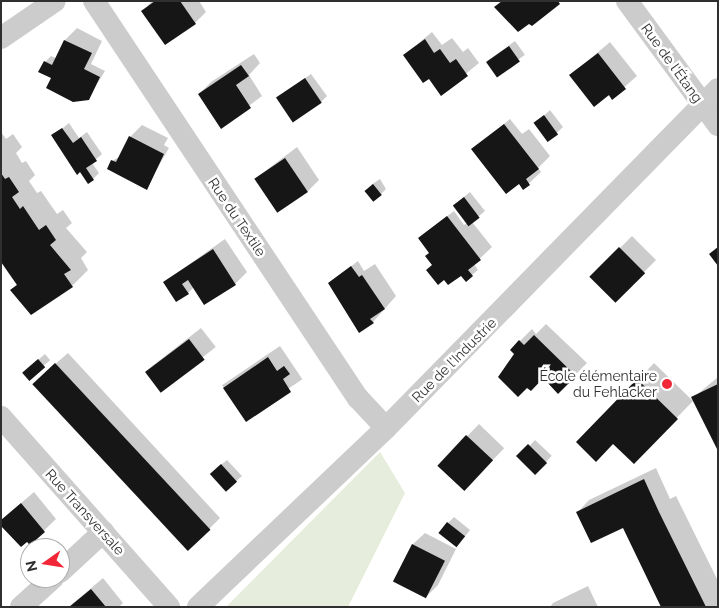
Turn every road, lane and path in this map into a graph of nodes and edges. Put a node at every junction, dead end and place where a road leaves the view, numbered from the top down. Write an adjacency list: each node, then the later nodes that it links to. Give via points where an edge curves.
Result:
1 (55, 1): 4 (street)
2 (94, 1): 8 (street, Rue du Textile, via 358,398)
3 (627, 1): 5 (street, Rue de l'Étang)
4 (1, 38)
5 (710, 96): 6 (street, Rue de l'Étang); 8 (street, Rue de l'Industrie)
6 (718, 125)
7 (1, 417): 9 (street, Rue Transversale)
8 (386, 428): 14 (street, Rue de l'Industrie)
9 (103, 532): 10 (street); 13 (street, Rue Transversale)
10 (70, 563)
11 (42, 588): 12 (street)
12 (22, 607)
13 (169, 607)
14 (198, 607)

